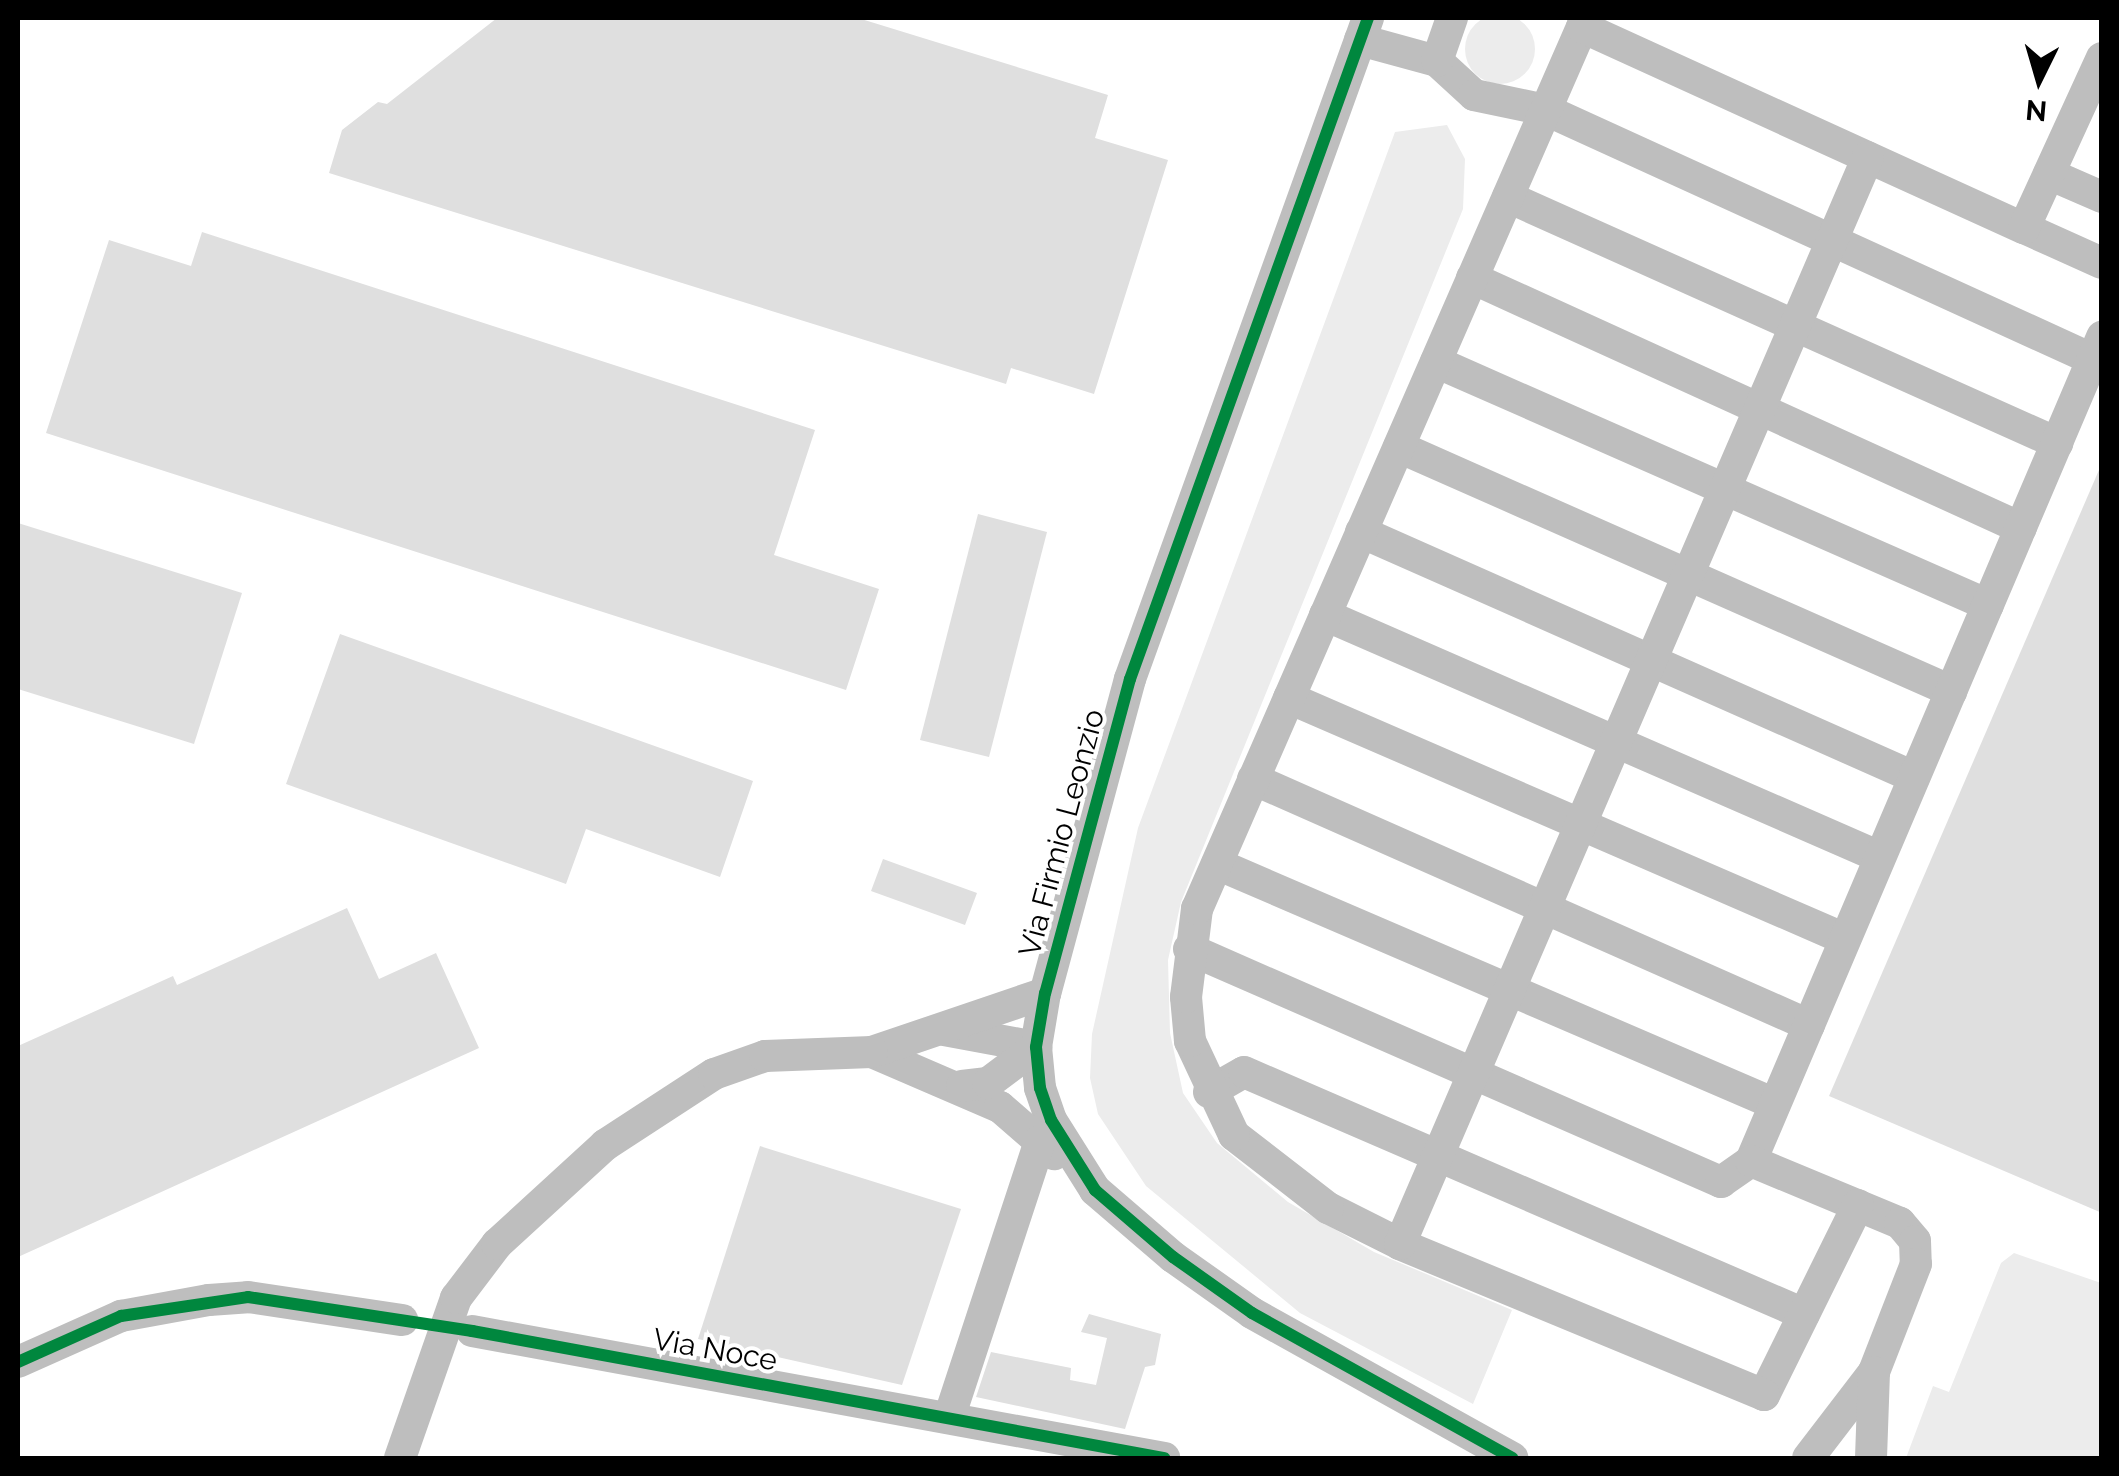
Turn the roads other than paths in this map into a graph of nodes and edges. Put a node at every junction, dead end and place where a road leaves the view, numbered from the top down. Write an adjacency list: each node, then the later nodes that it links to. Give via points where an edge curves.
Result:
1 (1452, 18): 5 (street)
2 (1570, 22): 7 (street); 8 (street)
3 (1364, 29): 5 (street); 41 (street, Via Firmio Leonzio, via 1130,679)
4 (2102, 58): 6 (street)
5 (1437, 60): 7 (street, via 1474,95)
6 (2093, 97): 9 (street)
7 (1546, 110): 11 (street); 13 (street)
8 (1868, 157): 12 (street); 13 (street)
9 (2049, 174): 10 (street); 12 (street)
10 (2102, 196)
11 (1508, 197): 15 (street); 16 (street)
12 (2024, 228): 14 (street)
13 (1832, 240): 16 (street); 17 (street)
14 (2102, 263)
15 (1472, 278): 18 (street); 19 (street)
16 (1795, 326): 19 (street); 20 (street)
17 (2097, 348): 20 (street)
18 (1436, 362): 21 (street); 22 (street)
19 (1759, 409): 22 (street); 23 (street)
20 (2057, 442): 23 (street)
21 (1399, 447): 24 (street); 25 (street)
22 (1725, 489): 25 (street); 26 (street)
23 (2020, 528): 26 (street)
24 (1362, 532): 27 (street); 28 (street)
25 (1688, 575): 28 (street); 29 (street)
26 (1988, 604): 29 (street)
27 (1325, 615): 30 (street); 31 (street)
28 (1652, 660): 31 (street); 32 (street)
29 (1951, 691): 32 (street)
30 (1289, 698): 33 (street); 34 (street)
31 (1616, 742): 34 (street); 35 (street)
32 (1914, 777): 35 (street)
33 (1253, 780): 36 (street); 37 (street)
34 (1581, 824): 37 (street); 38 (street)
35 (1880, 857): 38 (street)
36 (1216, 864): 39 (street); 40 (street)
37 (1544, 908): 40 (street); 42 (street)
38 (1846, 939): 42 (street)
39 (1189, 950): 46 (street); 48 (street, via 1190,1041)
40 (1509, 990): 46 (street); 49 (street)
41 (1044, 993): 43 (street); 44 (street, Via Firmio Leonzio)
42 (1809, 1025): 49 (street)
43 (944, 1030): 44 (street); 45 (street)
44 (1036, 1046): 47 (street, via 988,1083); 53 (street, Via Firmio Leonzio, via 1051,1120)
45 (872, 1052): 47 (street); 62 (street, bridge, via 765,1056 714,1074 605,1144 497,1244 456,1298)
46 (1473, 1074): 51 (street); 52 (street, via 1721,1182)
47 (962, 1086): 50 (street)
48 (1209, 1092): 51 (street, via 1244,1072); 55 (street, via 1234,1135 1280,1175)
49 (1775, 1104): 52 (street)
50 (1040, 1142): 53 (street); 61 (street)
51 (1438, 1156): 55 (street); 56 (street)
52 (1751, 1161): 54 (street)
53 (1095, 1190): 64 (street, Via Firmio Leonzio, via 1252,1313)
54 (1858, 1205): 56 (street); 60 (street, via 1900,1222 1915,1242 1916,1264)
55 (1400, 1244): 56 (street, via 1764,1395)
56 (1804, 1314)
57 (402, 1320): 59 (street, via 248,1296 210,1300 121,1316)
58 (472, 1331): 61 (street, Via Noce)
59 (18, 1362)
60 (1874, 1372): 65 (street); 66 (street)
61 (949, 1418): 63 (street, Via Noce)
62 (400, 1458)
63 (1164, 1458)
64 (1512, 1458)
65 (1808, 1458)
66 (1870, 1458)

